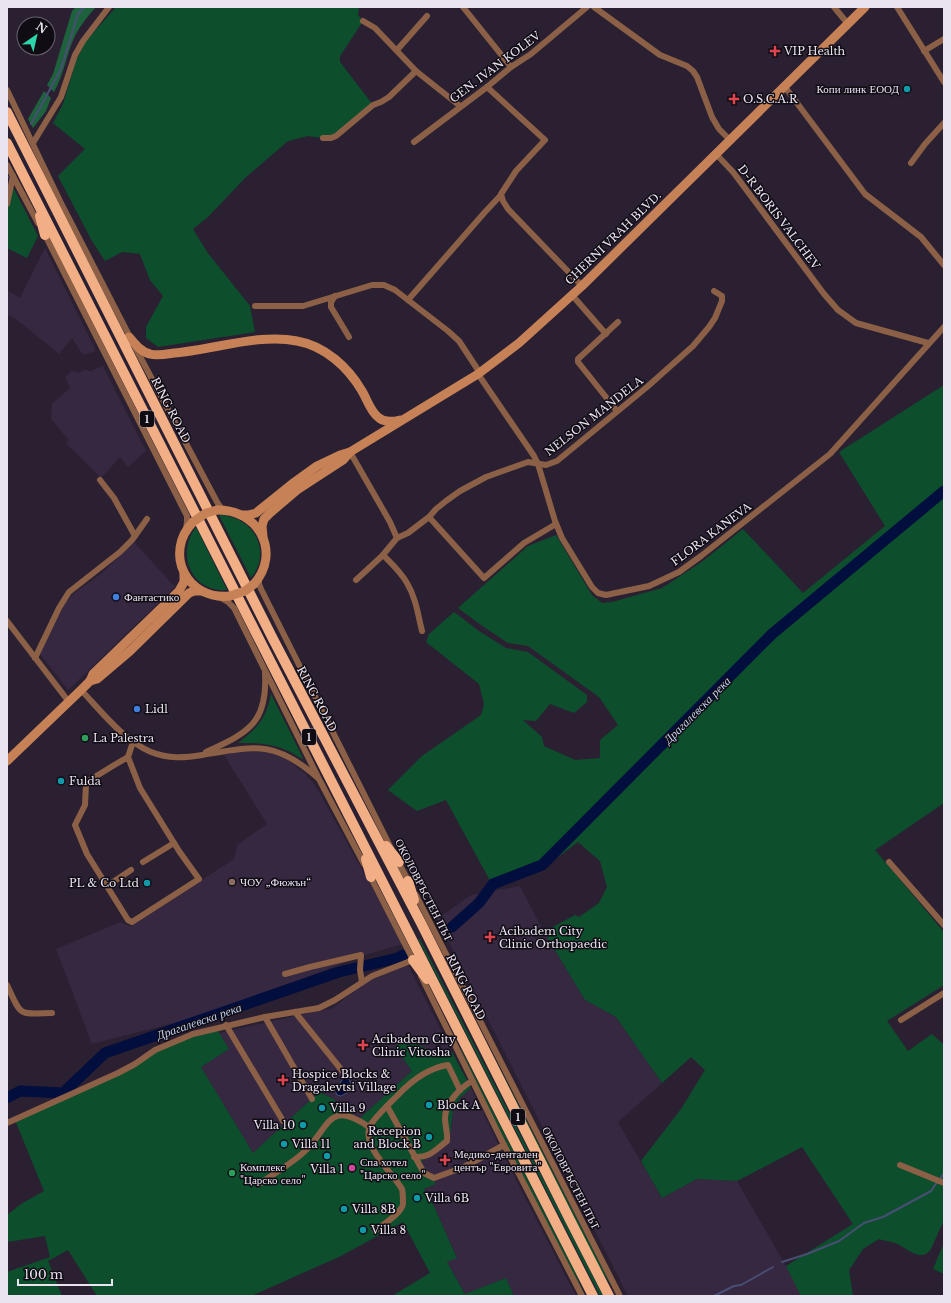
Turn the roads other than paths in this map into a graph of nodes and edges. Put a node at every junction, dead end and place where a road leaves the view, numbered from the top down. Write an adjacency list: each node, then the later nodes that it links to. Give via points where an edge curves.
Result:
1 (109, 7): 27 (street, via 82,41 61,97)
2 (463, 7): 14 (street)
3 (587, 7): 14 (street, GEN. IVAN KOLEV, via 531,54)
4 (594, 7): 24 (street, via 660,55 693,71 712,117)
5 (834, 7): 10 (street)
6 (865, 7): 10 (main road, CHERNI VRAH BLVD.)
7 (897, 7): 13 (street)
8 (428, 16): 12 (street)
9 (363, 21): 12 (street, via 375,28)
10 (848, 24): 18 (main road, CHERNI VRAH BLVD.)
11 (944, 39): 13 (street)
12 (397, 50): 15 (street)
13 (924, 51): 16 (street)
14 (511, 67): 17 (street, GEN. IVAN KOLEV)
15 (416, 71): 20 (street); 23 (street, via 389,97 373,105 336,136)
16 (944, 82)
17 (487, 87): 20 (street, GEN. IVAN KOLEV); 35 (street, via 545,140 516,171)
18 (785, 87): 24 (main road, CHERNI VRAH BLVD.); 41 (street, via 865,194 921,237)
19 (7, 90): 27 (street, RING ROAD)
20 (460, 106): 25 (street, GEN. IVAN KOLEV)
21 (7, 112): 36 (highway, RING ROAD / 1)
22 (944, 123): 30 (street)
23 (323, 138)
24 (730, 140): 28 (main road, CHERNI VRAH BLVD.)
25 (414, 142)
26 (7, 143): 34 (highway, 1)
27 (33, 143): 32 (street, RING ROAD)
28 (716, 154): 43 (main road, CHERNI VRAH BLVD.); 54 (street, D-R BORIS VALCHEV, via 733,172 838,310 856,323)
29 (7, 160): 34 (highway)
30 (912, 163)
31 (7, 165): 33 (street)
32 (45, 170): 36 (highway); 42 (street, RING ROAD)
33 (13, 176): 38 (street); 39 (street)
34 (26, 181): 37 (highway, 1)
35 (501, 195): 43 (street, via 508,209); 47 (street)
36 (49, 196): 40 (highway, RING ROAD / 1)
37 (35, 197): 39 (highway); 89 (highway, 1)
38 (7, 204)
39 (45, 235): 66 (street, via 186,516 188,521)
40 (84, 263): 42 (highway); 88 (highway, RING ROAD / 1, via 273,639)
41 (944, 265)
42 (100, 281): 52 (street, RING ROAD)
43 (582, 286): 45 (main road, CHERNI VRAH BLVD.)
44 (714, 291): 56 (street, NELSON MANDELA, via 722,297 720,308 698,341)
45 (572, 295): 51 (street); 55 (main road, CHERNI VRAH BLVD., via 519,343)
46 (335, 296): 47 (street, FLORA KANEVA, via 372,285 384,285); 48 (street, FLORA KANEVA, via 303,306); 53 (street, via 331,307)
47 (408, 300): 55 (street, FLORA KANEVA, via 454,336)
48 (255, 306)
49 (618, 322): 51 (street)
50 (944, 327): 54 (street, FLORA KANEVA)
51 (606, 334): 56 (street, via 578,359 578,362)
52 (130, 337): 57 (main road, via 141,350 150,355 268,339 307,343 326,352 344,367 374,413 380,418 389,422); 61 (street, RING ROAD)
53 (349, 337)
54 (928, 343): 65 (street, FLORA KANEVA, via 830,454 702,556 663,580 649,586 600,594 592,587)
55 (479, 374): 57 (main road, CHERNI VRAH BLVD.); 59 (street, FLORA KANEVA)
56 (617, 411): 59 (street, NELSON MANDELA, via 557,461 546,466)
57 (406, 419): 58 (main road, CHERNI VRAH BLVD.)
58 (350, 452): 62 (main road, CHERNI VRAH BLVD., via 317,466 256,513); 68 (main road, CHERNI VRAH BLVD., via 343,460 297,490 266,516 262,526); 69 (street)
59 (538, 464): 63 (street, NELSON MANDELA, via 528,462 475,482 446,500); 65 (street, FLORA KANEVA)
60 (100, 480): 67 (street, via 114,498)
61 (222, 510): 62 (main road); 66 (main road, bridge, via 206,513 193,522)
62 (242, 515): 68 (main road, via 255,524)
63 (429, 517): 65 (street, via 484,578 524,542); 69 (street, NELSON MANDELA, via 406,535)
64 (147, 519): 67 (street)
65 (556, 524)
66 (185, 532): 71 (main road, via 179,553)
67 (135, 536): 78 (street, via 120,552 69,592 58,608)
68 (263, 537): 72 (main road, via 266,557 264,568)
69 (397, 538): 70 (street, NELSON MANDELA)
70 (383, 555): 73 (street, NELSON MANDELA); 77 (street, via 408,584)
71 (184, 573): 74 (main road); 80 (main road, via 184,582 179,591 93,674)
72 (257, 580): 75 (main road, bridge, via 240,593); 92 (street, ОКОЛОВРЪСТЕН ПЪТ)
73 (356, 580)
74 (201, 591): 75 (main road); 80 (main road, via 189,593 130,651 97,679)
75 (217, 596): 79 (street, via 232,605)
76 (7, 621): 78 (street)
77 (422, 631)
78 (35, 658): 82 (street)
79 (264, 669): 84 (street, via 266,694 255,721 241,736); 87 (street)
80 (90, 681): 81 (main road)
81 (81, 690): 82 (main road); 83 (street)
82 (69, 702): 86 (main road)
83 (133, 742): 84 (street, via 152,752 173,758); 85 (street)
84 (197, 756): 87 (street, via 244,748 268,749 291,758)
85 (128, 757): 90 (street, via 140,788); 97 (street, via 86,784 85,805 76,821 75,828 86,854)
86 (7, 761)
87 (320, 781): 95 (street)
88 (373, 831): 92 (highway); 98 (highway, RING ROAD / 1)
89 (358, 835): 95 (highway); 105 (highway, 1)
90 (174, 843): 91 (street); 97 (street, via 199,879 132,922 128,920)
91 (142, 862)
92 (399, 862): 96 (street, ОКОЛОВРЪСТЕН ПЪТ)
93 (889, 862): 99 (street)
94 (131, 870): 97 (street)
95 (371, 877): 100 (street)
96 (408, 881): 98 (highway); 128 (street, ОКОЛОВРЪСТЕН ПЪТ)
97 (107, 886)
98 (421, 923): 127 (highway, RING ROAD / 1)
99 (944, 925)
100 (413, 960): 102 (street); 105 (highway); 112 (street)
101 (285, 974): 102 (street, via 361,955)
102 (362, 982): 106 (street, via 319,1008)
103 (7, 985): 107 (street, via 18,1008 24,1013)
104 (944, 993): 109 (street)
105 (446, 1005): 126 (highway, 1)
106 (295, 1012): 108 (street); 111 (street)
107 (52, 1013)
108 (265, 1017): 110 (street); 114 (street)
109 (901, 1020)
110 (226, 1025): 116 (street); 117 (street, via 193,1034 155,1050 118,1073)
111 (344, 1073)
112 (472, 1080): 113 (street); 119 (street)
113 (460, 1090): 115 (street, via 448,1065 438,1067 425,1072); 120 (street, via 445,1116 447,1141 430,1155 423,1158)
114 (312, 1099)
115 (387, 1106): 118 (street); 120 (street)
116 (284, 1122)
117 (7, 1124)
118 (369, 1128): 123 (street, via 356,1118 340,1115 329,1121 304,1153); 124 (street, via 371,1145 402,1190 403,1196 403,1206 398,1213)
119 (504, 1145): 120 (street, via 464,1167 434,1178 424,1173); 125 (street)
120 (414, 1157)
121 (900, 1164): 122 (street)
122 (944, 1183)
123 (259, 1184)
124 (375, 1231)
125 (582, 1296)
126 (593, 1296)
127 (609, 1296)
128 (620, 1296)

